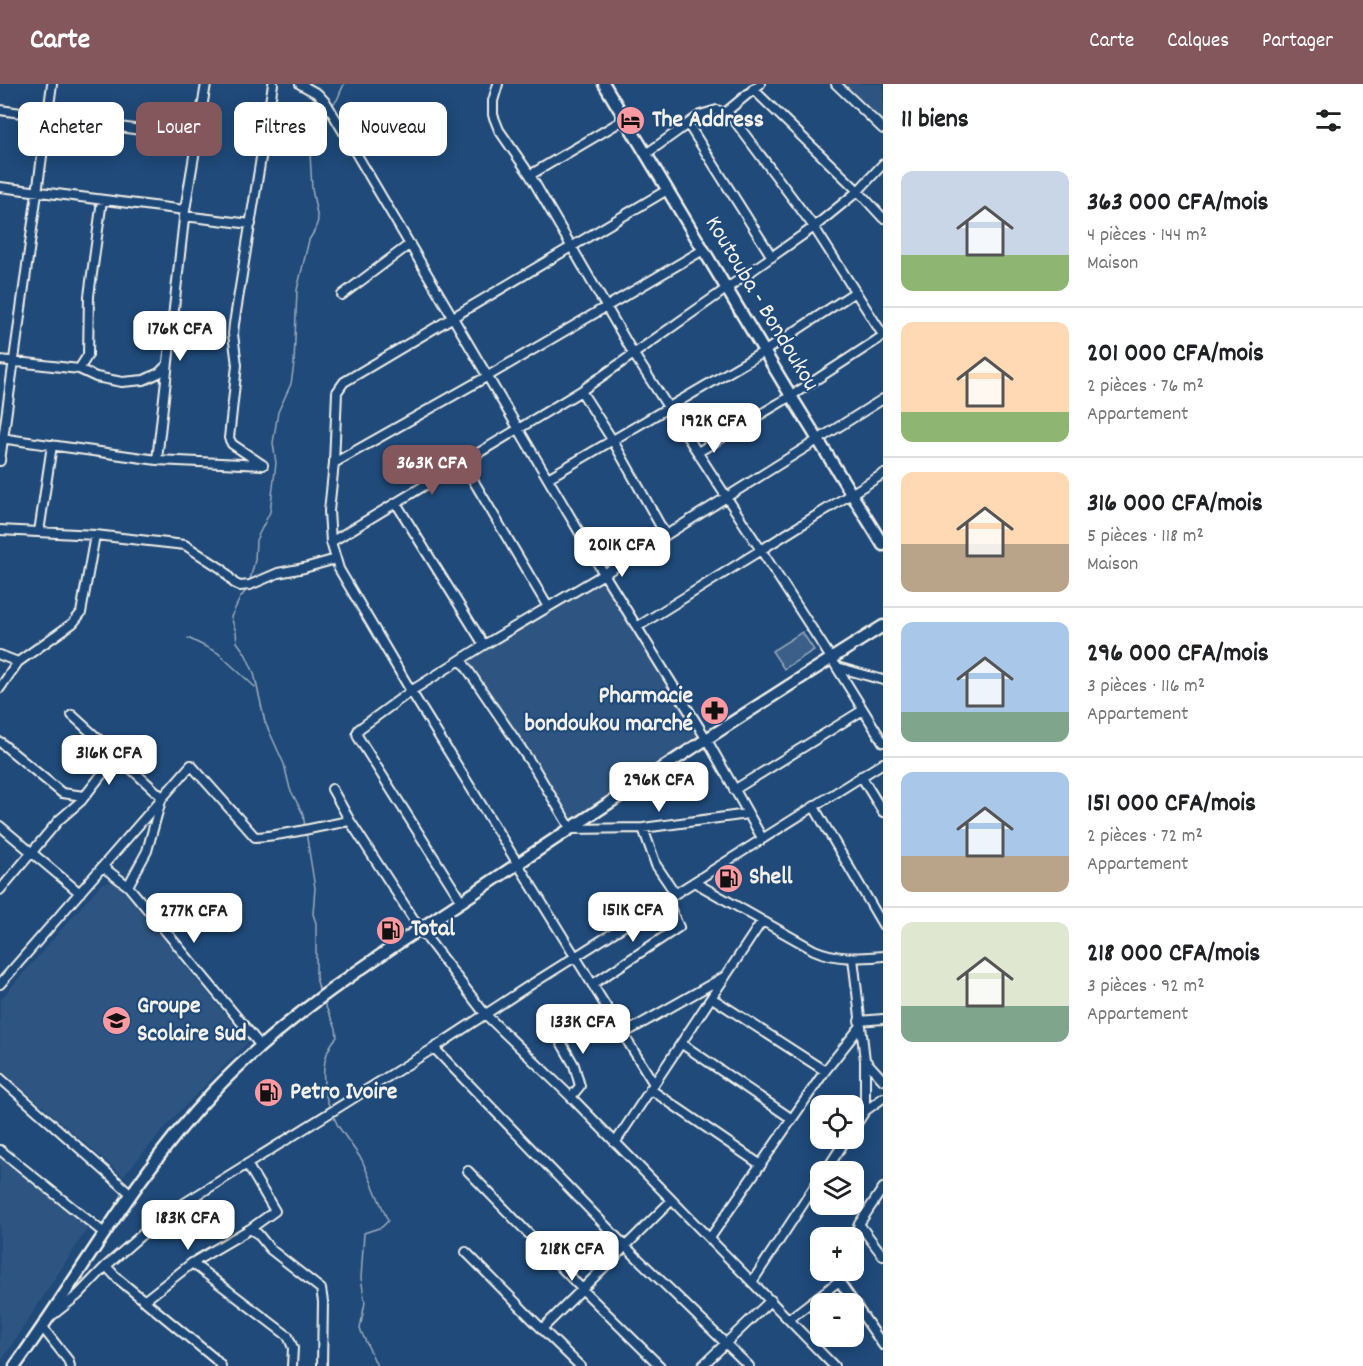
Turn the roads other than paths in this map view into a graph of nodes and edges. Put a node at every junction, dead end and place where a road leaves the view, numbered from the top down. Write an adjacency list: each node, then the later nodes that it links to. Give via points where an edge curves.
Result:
1 (52, 84): 9 (street)
2 (206, 84): 10 (street)
3 (273, 84): 29 (street)
4 (300, 84): 31 (street, via 327,104)
5 (498, 84): 21 (street, via 493,115)
6 (604, 84): 14 (main road, Koutouba - Bondoukou)
7 (836, 84): 16 (street)
8 (756, 86): 12 (street); 24 (street)
9 (49, 102)
10 (203, 102)
11 (0, 110): 13 (street)
12 (726, 112): 15 (street, via 709,111); 30 (street, via 737,121)
13 (18, 113)
14 (625, 119): 17 (main road, Koutouba - Bondoukou); 21 (street)
15 (688, 123): 17 (street); 34 (street)
16 (883, 129)
17 (646, 154): 23 (main road, Koutouba - Bondoukou)
18 (41, 156): 25 (street)
19 (194, 156): 27 (street)
20 (883, 164): 24 (street)
21 (530, 176): 32 (street)
22 (0, 187): 25 (street)
23 (668, 190): 32 (street); 33 (main road, Koutouba - Bondoukou)
24 (858, 191): 28 (street); 30 (street)
25 (36, 192): 26 (street); 44 (street)
26 (102, 200): 27 (street); 46 (street, via 89,296 87,355)
27 (184, 213): 29 (street); 45 (street)
28 (883, 218)
29 (251, 224): 58 (street, via 233,334 237,365 228,432 232,444 263,465)
30 (814, 227): 34 (street); 36 (street)
31 (410, 244): 37 (street); 39 (street)
32 (571, 248): 38 (street); 39 (street)
33 (703, 250): 35 (main road, Koutouba - Bondoukou); 38 (street)
34 (772, 257): 35 (street)
35 (727, 289): 41 (main road, Koutouba - Bondoukou); 42 (street)
36 (855, 292): 40 (street); 41 (street)
37 (342, 295)
38 (607, 306): 42 (street); 47 (street)
39 (453, 316): 47 (street); 60 (street, via 340,386)
40 (883, 336): 49 (street)
41 (765, 351): 49 (main road, Koutouba - Bondoukou); 51 (street)
42 (633, 353): 48 (street); 51 (street)
43 (0, 360): 44 (street)
44 (13, 362): 46 (street); 53 (street)
45 (166, 365): 46 (street, via 152,377 136,382 96,377); 58 (street)
46 (80, 369)
47 (488, 376): 52 (street); 60 (street)
48 (581, 391): 52 (street); 55 (street)
49 (791, 396): 54 (main road, Koutouba - Bondoukou); 57 (street)
50 (883, 399): 54 (street)
51 (669, 408): 55 (street); 57 (street)
52 (520, 429): 61 (street); 63 (street)
53 (2, 438): 56 (street); 59 (street)
54 (817, 439): 64 (main road, Koutouba - Bondoukou); 65 (street)
55 (614, 441): 63 (street); 69 (street)
56 (52, 445): 58 (street); 68 (street)
57 (698, 452): 65 (street)
58 (157, 460)
59 (0, 462)
60 (334, 463): 71 (street, via 329,511)
61 (463, 463): 66 (street); 76 (street)
62 (883, 474): 64 (street)
63 (548, 478): 75 (street)
64 (851, 494): 72 (main road, Koutouba - Bondoukou); 73 (street)
65 (727, 496): 69 (street); 73 (street)
66 (396, 503): 71 (street); 79 (street)
67 (0, 530): 68 (street)
68 (39, 532): 70 (street)
69 (665, 534): 75 (street)
70 (95, 535): 74 (street, via 189,546 222,568 240,586); 82 (street, via 81,613)
71 (331, 542): 74 (street)
72 (883, 545)
73 (761, 549): 78 (street); 83 (street)
74 (336, 559): 86 (street)
75 (604, 574): 76 (street); 78 (street)
76 (548, 607): 79 (street)
77 (883, 626): 83 (main road)
78 (637, 627): 89 (street)
79 (484, 645): 81 (street)
80 (0, 655): 82 (street)
81 (462, 661): 86 (street); 105 (street)
82 (18, 662): 85 (street)
83 (834, 663): 84 (street); 87 (street); 89 (main road)
84 (883, 680)
85 (0, 688)
86 (411, 691): 108 (street); 116 (street, via 357,733)
87 (863, 710): 91 (street); 96 (street)
88 (72, 715): 92 (street)
89 (706, 740): 96 (street); 105 (main road)
90 (0, 742): 97 (street, via 63,794)
91 (883, 742)
92 (117, 755): 97 (street); 98 (street)
93 (883, 763): 94 (street)
94 (861, 776): 99 (street); 100 (street)
95 (332, 789): 102 (street)
96 (734, 790): 101 (street)
97 (84, 796): 107 (street)
98 (162, 797): 102 (street, via 191,765 255,837); 109 (street); 111 (street, via 147,851)
99 (814, 807): 106 (street); 118 (street)
100 (883, 812)
101 (748, 814): 104 (street); 106 (street)
102 (350, 821): 119 (street)
103 (0, 826): 107 (street)
104 (643, 828): 105 (street); 114 (street, via 656,865)
105 (571, 829): 108 (main road)
106 (762, 838): 110 (street)
107 (32, 852): 112 (street); 113 (street)
108 (518, 864): 116 (main road); 121 (street)
109 (103, 867): 111 (street); 113 (street)
110 (694, 882): 114 (street); 117 (street)
111 (128, 886): 133 (street)
112 (0, 890)
113 (80, 893): 124 (street)
114 (675, 893): 115 (street)
115 (666, 899): 121 (street); 125 (street, via 679,927)
116 (462, 902): 119 (main road)
117 (762, 921): 122 (street, via 826,956); 123 (street)
118 (883, 925)
119 (420, 929): 128 (street); 133 (main road, via 326,992)
120 (883, 956): 122 (street)
121 (575, 958): 125 (street); 128 (street)
122 (853, 958): 130 (street)
123 (726, 976): 126 (street); 131 (street)
124 (0, 984)
125 (593, 984): 131 (street)
126 (712, 998): 132 (street); 136 (street)
127 (544, 1012): 140 (street, via 574,1065 580,1086)
128 (485, 1014): 134 (street); 140 (street)
129 (883, 1019): 130 (street)
130 (860, 1024): 135 (street); 136 (street)
131 (623, 1034): 139 (street)
132 (682, 1044): 139 (street); 143 (street)
133 (261, 1046): 150 (main road, via 185,1123)
134 (434, 1048): 146 (street); 158 (street)
135 (865, 1060): 138 (street); 142 (street)
136 (825, 1071): 143 (street)
137 (0, 1078): 150 (street)
138 (883, 1080)
139 (652, 1086): 144 (street); 147 (street)
140 (571, 1097): 144 (street)
141 (883, 1098): 142 (street)
142 (865, 1111)
143 (792, 1119): 147 (street)
144 (615, 1143): 152 (street)
145 (0, 1150): 156 (street)
146 (247, 1164): 155 (street, via 275,1211); 162 (street, via 162,1217)
147 (761, 1165): 157 (street)
148 (468, 1171): 165 (street)
149 (883, 1188): 153 (street)
150 (130, 1193): 156 (main road)
151 (810, 1193): 163 (street)
152 (671, 1201): 157 (street); 158 (street)
153 (859, 1224): 154 (street); 160 (street)
154 (858, 1227)
155 (250, 1229): 161 (street); 178 (street, via 321,1289)
156 (104, 1233): 168 (main road)
157 (710, 1238): 163 (street)
158 (626, 1247): 165 (street); 172 (street)
159 (466, 1252): 171 (street)
160 (882, 1252)
161 (192, 1263): 167 (street); 177 (street, via 288,1336 293,1348)
162 (106, 1266): 167 (street); 168 (street)
163 (752, 1281): 166 (street)
164 (839, 1281): 169 (street); 173 (street)
165 (583, 1290): 171 (street); 180 (street)
166 (771, 1300): 169 (street); 172 (street)
167 (144, 1301): 176 (street)
168 (50, 1317): 170 (main road)
169 (789, 1319): 183 (street)
170 (42, 1328): 174 (main road); 175 (street)
171 (542, 1329): 179 (street)
172 (726, 1342): 181 (street); 182 (street)
173 (883, 1345)
174 (15, 1366)
175 (70, 1366)
176 (221, 1366)
177 (292, 1366)
178 (322, 1366)
179 (580, 1366)
180 (660, 1366)
181 (702, 1366)
182 (749, 1366)
183 (834, 1366)

